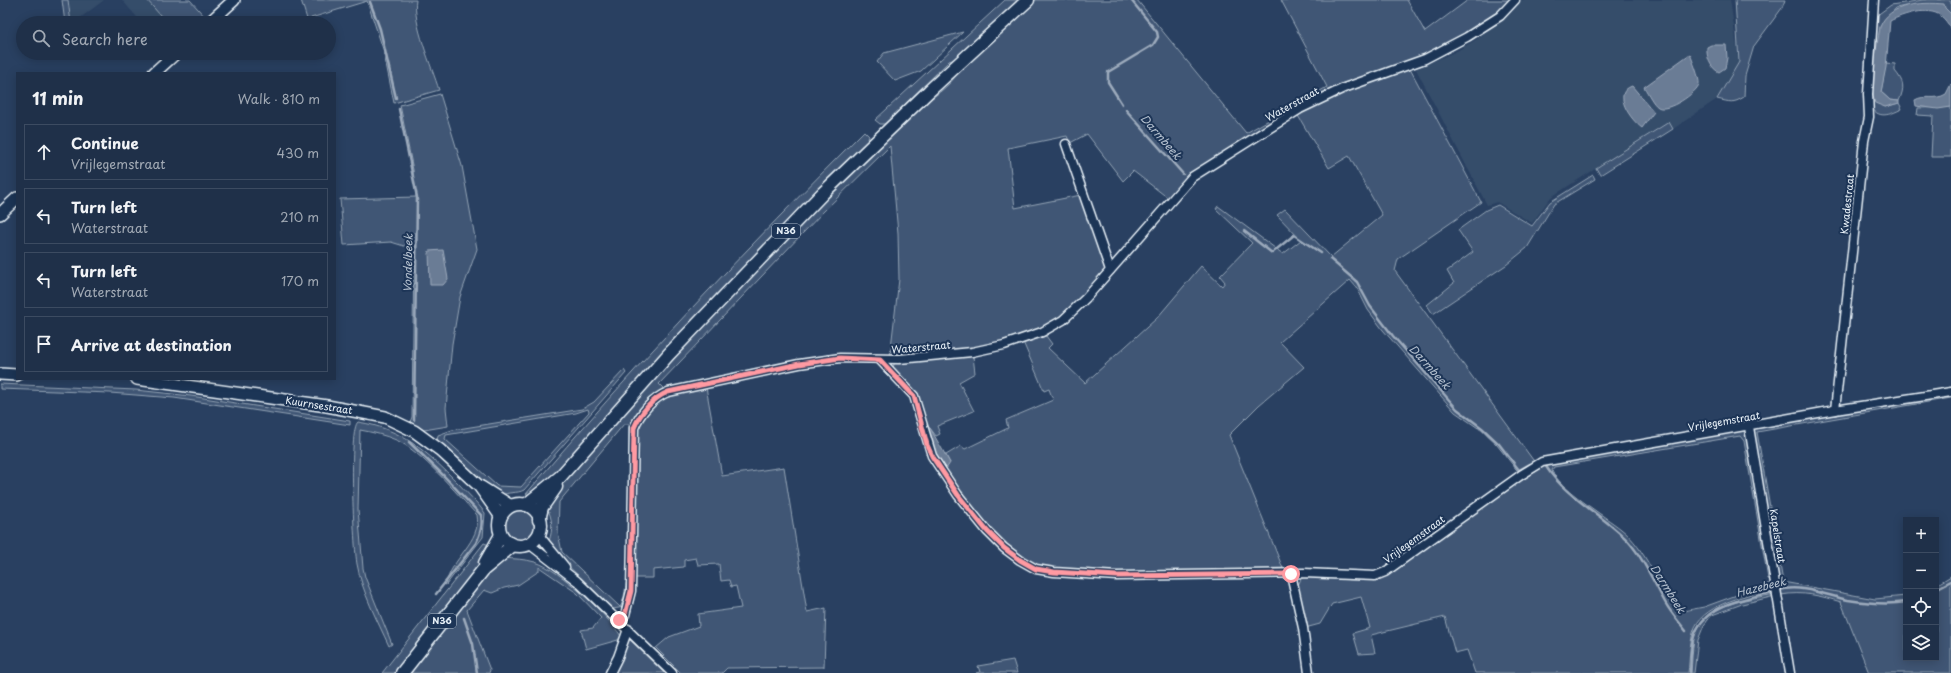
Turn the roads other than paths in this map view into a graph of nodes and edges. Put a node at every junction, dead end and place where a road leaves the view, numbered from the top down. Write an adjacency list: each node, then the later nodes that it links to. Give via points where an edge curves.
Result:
1 (234, 0): 5 (street)
2 (1028, 0): 19 (main road, N36, via 886,131 796,221 669,354)
3 (1515, 0): 11 (street, Waterstraat, via 1500,16 1467,37 1425,59 1344,88 1300,109 1192,177)
4 (1874, 0): 17 (street, Kwadestraat, via 1869,117 1864,141)
5 (217, 16)
6 (168, 60): 7 (street)
7 (155, 72)
8 (1066, 144): 11 (street)
9 (16, 199): 10 (street)
10 (0, 214)
11 (1110, 270): 12 (street, Waterstraat, via 1063,320 1042,332 1004,345 972,352)
12 (880, 360): 30 (street, Vrijlegemstraat, via 914,396 927,445 958,495 1004,548 1036,569 1117,576); 32 (street, Waterstraat, via 840,358 799,364 659,396 638,419 634,428 631,591 625,615)
13 (0, 374): 14 (street)
14 (16, 375)
15 (143, 380): 20 (street, Kuurnsestraat, via 386,417 428,441)
16 (1951, 392): 17 (street, Vrijlegemstraat)
17 (1835, 410): 18 (street, Vrijlegemstraat)
18 (1749, 426): 30 (street, Vrijlegemstraat, via 1542,462 1386,572 1366,576); 38 (street, Kapelstraat)
19 (560, 477): 21 (main road, N36); 24 (main road, N36, via 542,508)
20 (479, 486): 22 (street, Kuurnsestraat); 23 (street, Kuurnsestraat)
21 (526, 505): 22 (main road); 24 (main road, via 537,513)
22 (511, 506): 23 (main road)
23 (501, 517): 26 (main road, N36)
24 (540, 520): 25 (main road, N36)
25 (538, 534): 27 (main road); 31 (street)
26 (501, 535): 28 (main road); 29 (main road, N36)
27 (529, 544): 28 (main road); 31 (street)
28 (512, 545): 29 (main road, N36)
29 (483, 570): 34 (main road, N36)
30 (1291, 574): 37 (street, via 1303,628)
31 (577, 581): 32 (street)
32 (619, 620): 33 (street)
33 (628, 629): 35 (street); 36 (street)
34 (402, 673)
35 (610, 673)
36 (672, 673)
37 (1308, 673)
38 (1790, 673)

